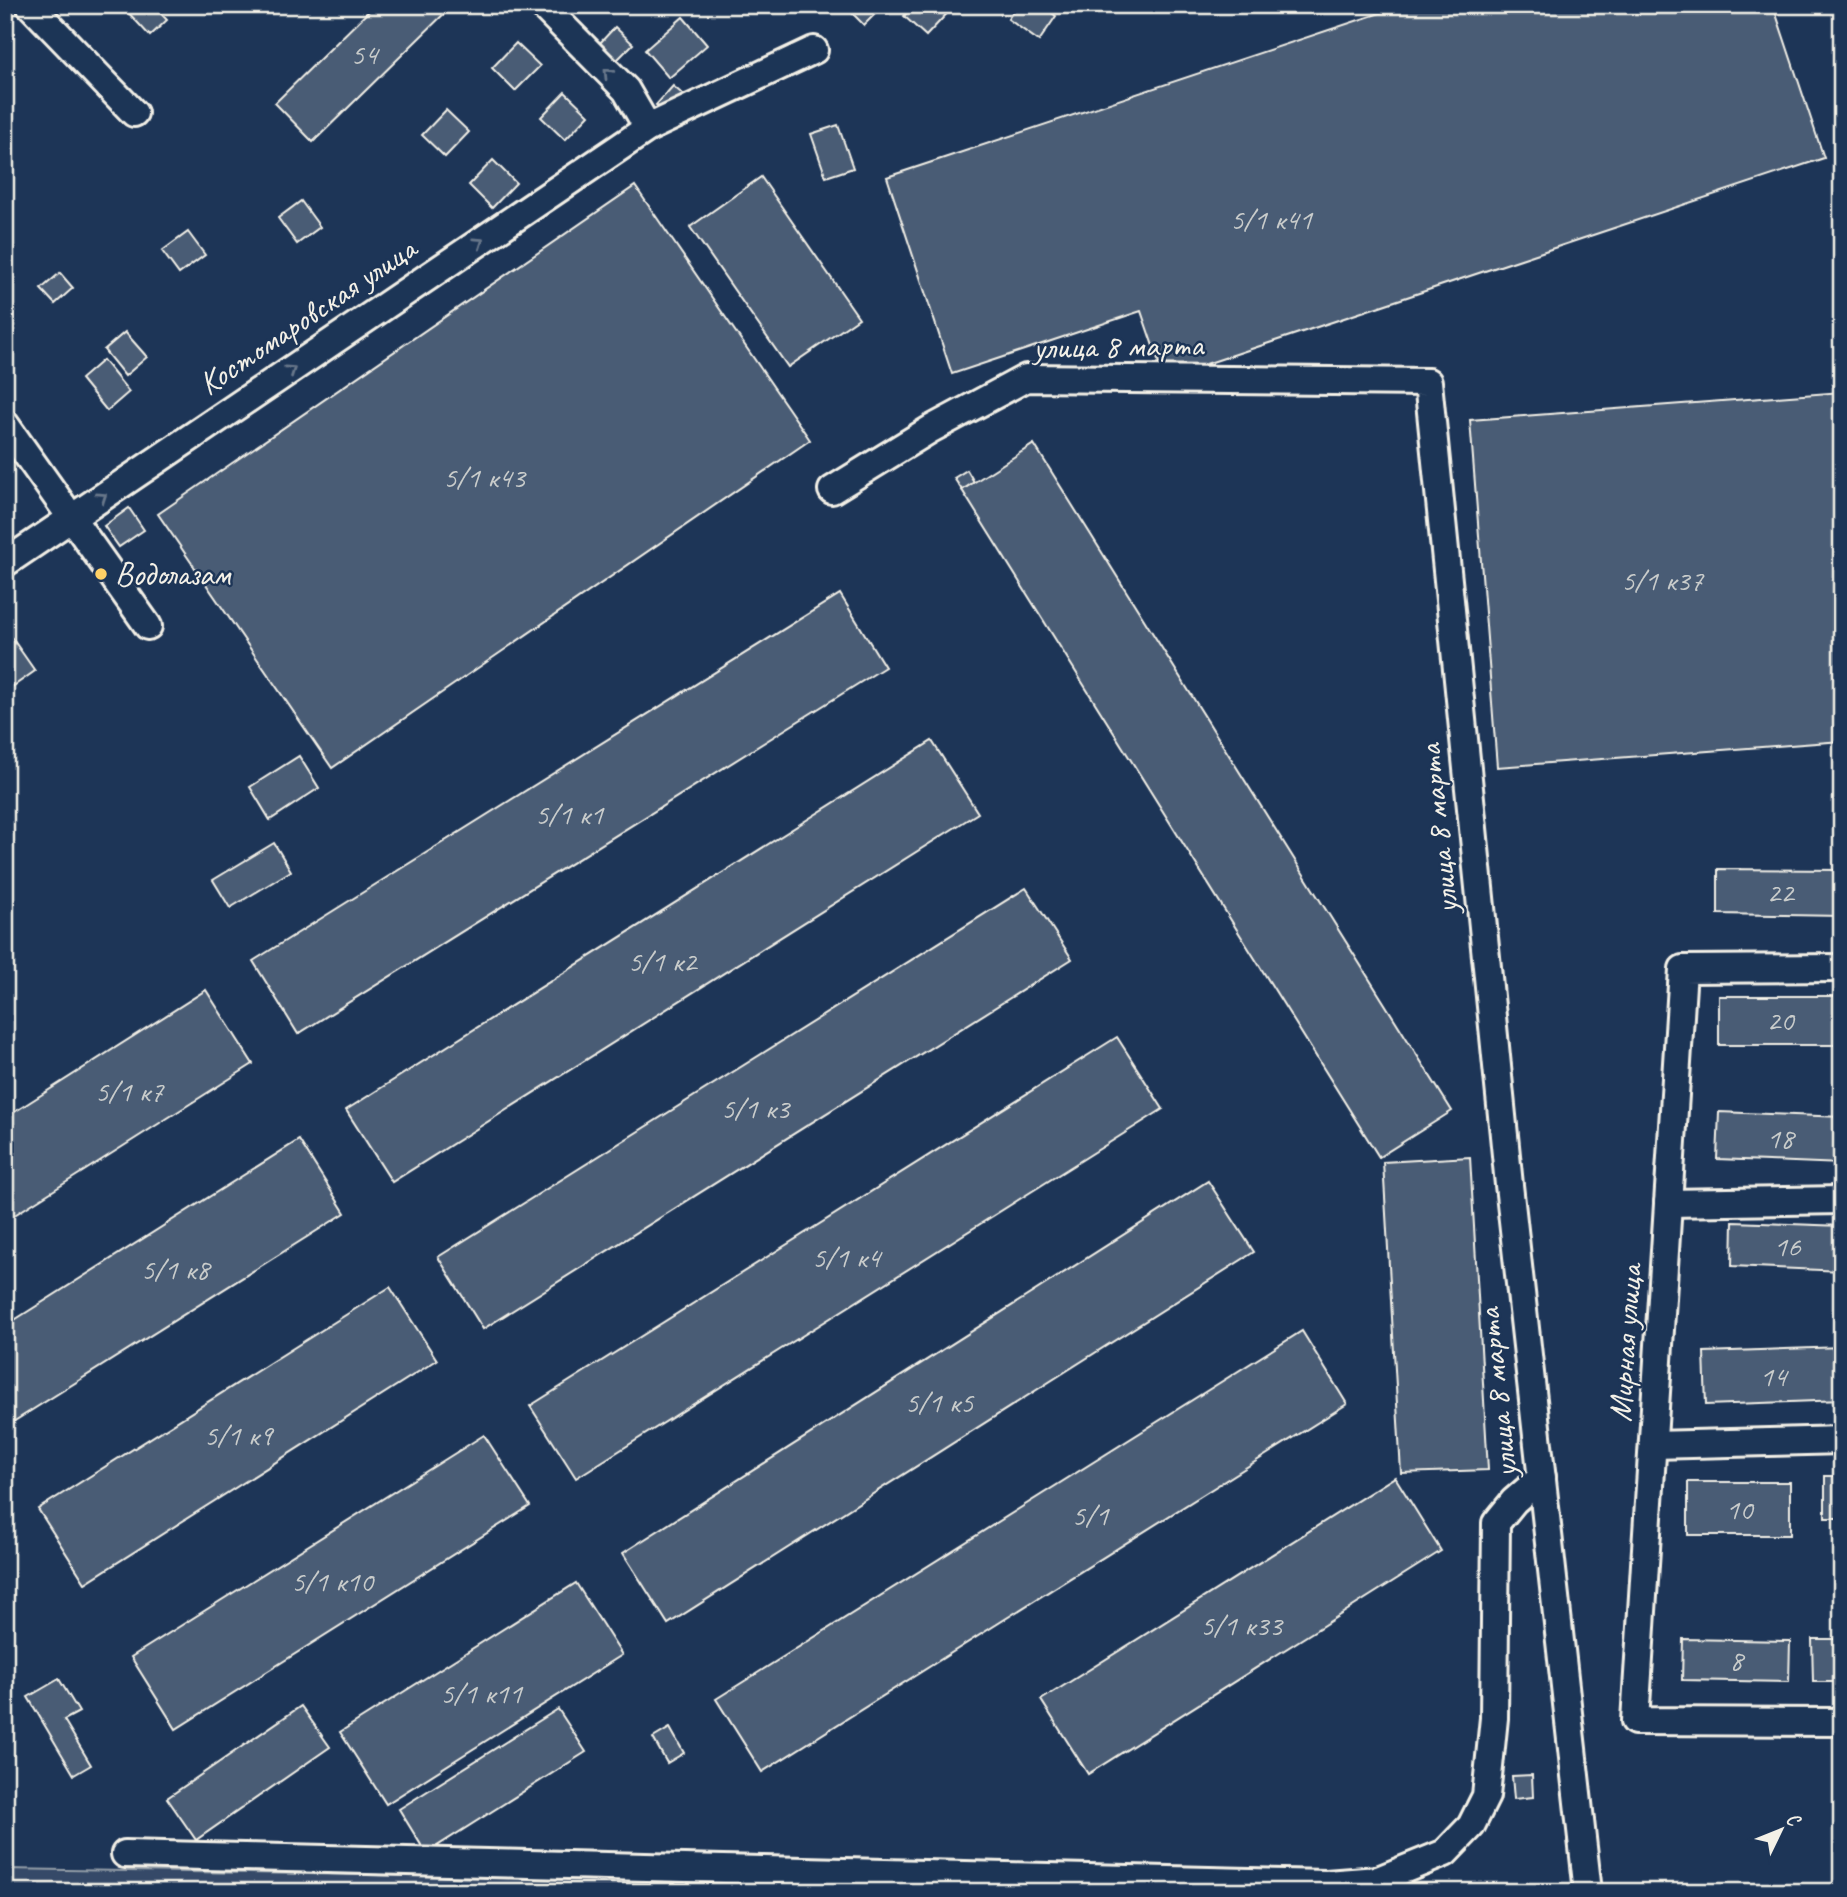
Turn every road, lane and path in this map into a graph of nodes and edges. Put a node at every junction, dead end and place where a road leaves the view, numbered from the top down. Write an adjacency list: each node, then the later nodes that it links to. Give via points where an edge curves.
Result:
1 (30, 5): 4 (street)
2 (542, 5): 5 (street, one-way to 2, via 626,90)
3 (814, 50): 5 (street, Костомаровская улица)
4 (134, 113)
5 (648, 128): 8 (street, Костомаровская улица, one-way to 5)
6 (5, 424): 8 (street)
7 (832, 490): 16 (street, улица 8 марта, via 1026,378 1428,382)
8 (73, 517): 9 (street, Костомаровская улица); 10 (street)
9 (5, 563)
10 (148, 626)
11 (1842, 968): 13 (street, Мирная улица, via 1683,969)
12 (1842, 1200): 13 (street)
13 (1668, 1203): 15 (street, Мирная улица)
14 (1842, 1440): 15 (street)
15 (1653, 1445): 17 (street, Мирная улица, via 1635,1721)
16 (1542, 1477): 18 (street, via 1496,1523 1494,1718 1486,1796 1471,1826 1446,1853 1378,1880 1326,1884); 19 (street, улица 8 марта)
17 (1842, 1722)
18 (125, 1854)
19 (1588, 1892)

